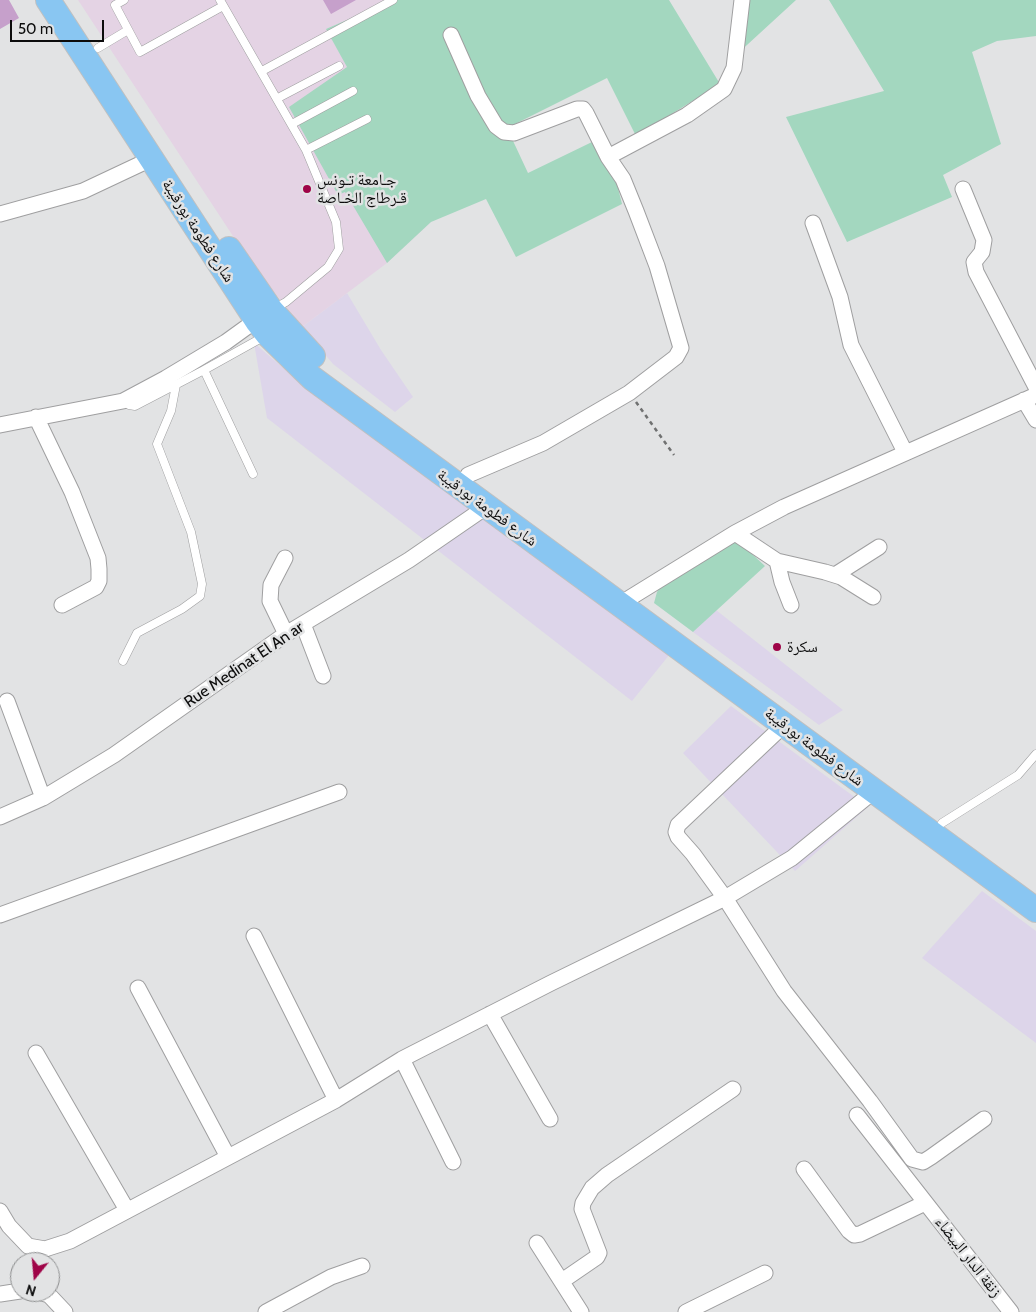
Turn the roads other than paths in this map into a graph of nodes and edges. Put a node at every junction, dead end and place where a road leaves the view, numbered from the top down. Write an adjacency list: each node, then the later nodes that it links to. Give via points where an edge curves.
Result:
1 (48, 0): 18 (main road, شارع فطومة بورقيبة)
2 (67, 0): 9 (main road, شارع فطومة بورقيبة)
3 (124, 0): 7 (lane, via 115,6)
4 (393, 0): 11 (lane)
5 (742, 0): 17 (street, via 734,68 724,90 687,115)
6 (222, 3): 7 (lane, via 140,52); 11 (lane)
7 (128, 30): 9 (lane)
8 (451, 35): 17 (street, via 478,96 496,126 504,132 514,133 583,109)
9 (98, 48): 22 (main road, شارع فطومة بورقيبة)
10 (339, 66): 13 (lane)
11 (262, 70): 13 (lane)
12 (353, 92): 15 (lane)
13 (278, 98): 15 (lane)
14 (367, 119): 16 (lane)
15 (292, 124): 16 (lane)
16 (306, 150): 22 (lane, via 336,222 339,248 328,267)
17 (608, 157): 33 (street, via 623,179 657,266 680,352 629,393 543,443)
18 (151, 159): 20 (street, via 83,191); 22 (main road, شارع فطومة بورقيبة)
19 (963, 189): 25 (street, via 984,240 982,252 974,262 976,272)
20 (0, 214)
21 (813, 223): 31 (street, via 840,297 851,345)
22 (265, 322): 23 (lane); 27 (street); 33 (main road, شارع فطومة بورقيبة); 34 (main road, شارع فطومة بورقيبة, via 312,378)
23 (204, 370): 24 (lane); 32 (lane)
24 (176, 385): 27 (lane, via 135,406); 46 (lane, via 171,411 157,444 191,532 202,584 200,596 138,633)
25 (1036, 386)
26 (1030, 397): 29 (street); 31 (street)
27 (123, 401): 28 (street)
28 (36, 417): 30 (street); 42 (street, via 72,492 98,564 96,587)
29 (1036, 420)
30 (0, 425)
31 (905, 452): 35 (street)
32 (253, 474)
33 (468, 476): 41 (main road, شارع فطومة بورقيبة)
34 (486, 507): 41 (main road, شارع فطومة بورقيبة); 44 (street, Rue Medinat El An ar, via 409,560)
35 (735, 533): 38 (street); 41 (street)
36 (879, 547): 39 (street)
37 (284, 558): 45 (street, via 271,586 270,601)
38 (777, 561): 39 (street); 43 (street)
39 (835, 575): 40 (street)
40 (873, 597)
41 (627, 600): 49 (main road, شارع فطومة بورقيبة); 55 (main road, شارع فطومة بورقيبة)
42 (62, 605)
43 (791, 605)
44 (303, 624): 45 (street, Rue Medinat El An ar); 47 (street)
45 (286, 634): 53 (street, Rue Medinat El An ar, via 114,755)
46 (123, 661)
47 (324, 676)
48 (7, 701): 53 (street)
49 (785, 724): 52 (main road, شارع فطومة بورقيبة); 57 (street, via 678,825 678,837)
50 (1036, 754): 55 (lane, via 1018,774)
51 (339, 792): 59 (street)
52 (873, 792): 57 (street, via 792,858); 58 (main road, شارع فطومة بورقيبة)
53 (43, 798): 54 (street, Rue Medinat El An ar)
54 (0, 817)
55 (942, 823): 56 (main road, شارع فطومة بورقيبة)
56 (1036, 890)
57 (726, 898): 62 (street); 69 (street, via 784,991 912,1159 923,1162)
58 (1036, 910)
59 (0, 915)
60 (254, 936): 66 (street)
61 (138, 988): 70 (street)
62 (490, 1014): 64 (street); 68 (street)
63 (36, 1053): 74 (street)
64 (402, 1059): 66 (street); 71 (street)
65 (733, 1089): 79 (street, via 592,1188 582,1209 599,1253)
66 (336, 1100): 70 (street)
67 (857, 1115): 73 (street, زنقة الدار البيضاء)
68 (550, 1119)
69 (984, 1119)
70 (228, 1157): 74 (street)
71 (453, 1162)
72 (804, 1169): 73 (street, زنقة الدار البيضاء, via 854,1235)
73 (925, 1202): 85 (street, زنقة الدار البيضاء)
74 (127, 1210): 75 (street, via 70,1240 45,1249 28,1246 8,1226)
75 (0, 1211)
76 (537, 1243): 79 (street)
77 (362, 1266): 82 (street, via 331,1276)
78 (765, 1273): 84 (street)
79 (562, 1281): 83 (street)
80 (56, 1302): 81 (street)
81 (65, 1312)
82 (266, 1312)
83 (581, 1312)
84 (686, 1312)
85 (1010, 1312)

